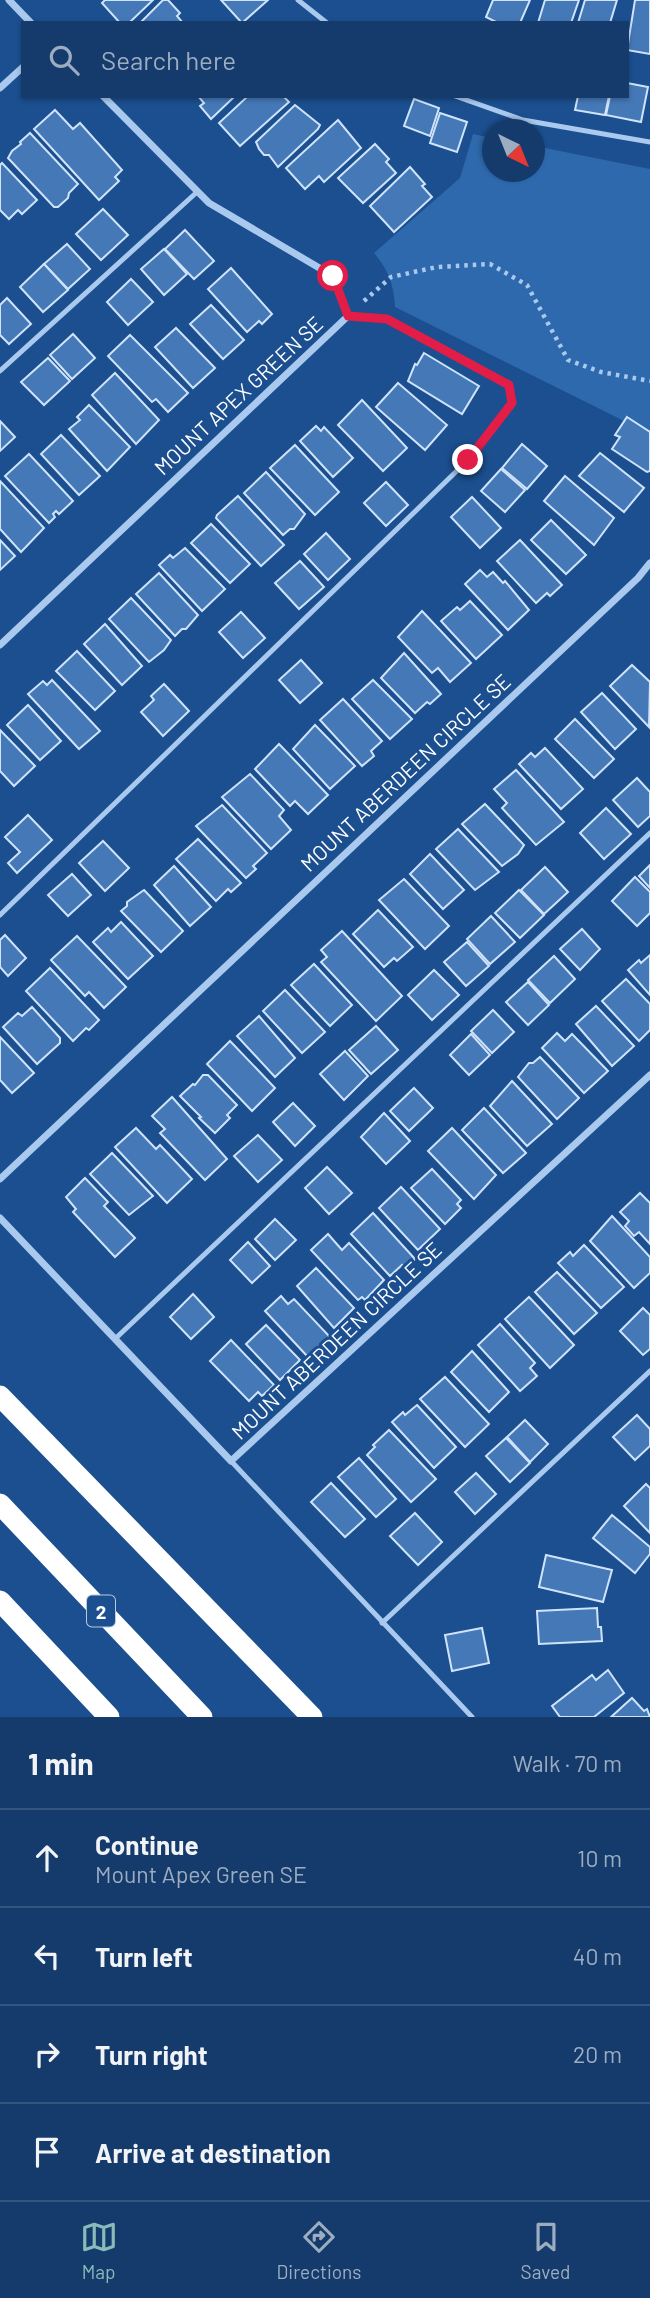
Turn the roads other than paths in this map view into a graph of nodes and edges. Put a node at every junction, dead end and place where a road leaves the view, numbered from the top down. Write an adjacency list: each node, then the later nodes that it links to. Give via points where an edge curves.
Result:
1 (9, 0): 3 (street)
2 (298, 0): 4 (lane)
3 (29, 21)
4 (324, 21)
5 (21, 69): 6 (street)
6 (0, 88)
7 (105, 98): 10 (street, MOUNT APEX GREEN SE)
8 (461, 98): 9 (lane, via 523,120)
9 (650, 142)
10 (197, 191): 11 (street, MOUNT APEX GREEN SE, via 209,203 333,276); 12 (lane)
11 (348, 316): 14 (street, MOUNT APEX GREEN SE); 16 (lane, via 387,319 509,385 512,403 468,460)
12 (0, 371)
13 (650, 563): 18 (street, MOUNT ABERDEEN CIRCLE SE)
14 (0, 645)
15 (650, 834): 20 (lane)
16 (0, 915)
17 (650, 1075): 23 (street, MOUNT ABERDEEN CIRCLE SE)
18 (0, 1179)
19 (0, 1218): 20 (street, MOUNT ABERDEEN CIRCLE SE)
20 (116, 1338): 23 (street, MOUNT ABERDEEN CIRCLE SE)
21 (650, 1371): 26 (lane)
22 (0, 1396): 29 (highway)
23 (231, 1461): 26 (lane)
24 (0, 1504): 28 (highway, 2)
25 (0, 1601): 27 (highway)
26 (382, 1623): 30 (lane)
27 (109, 1717)
28 (202, 1717)
29 (312, 1717)
30 (471, 1717)

